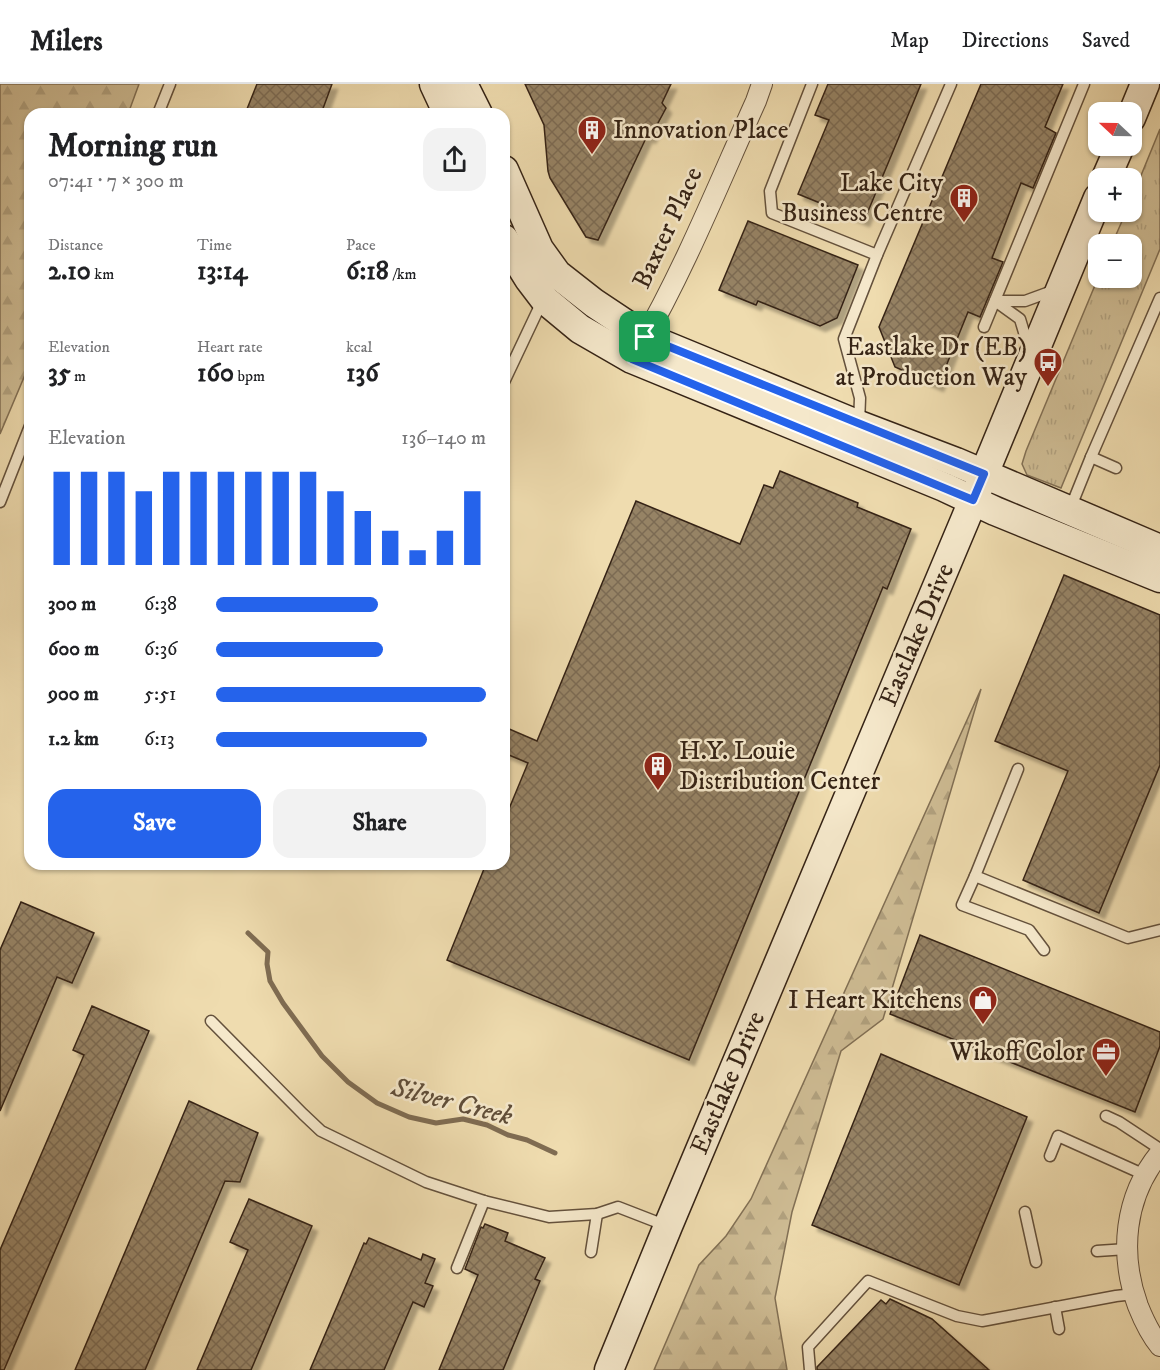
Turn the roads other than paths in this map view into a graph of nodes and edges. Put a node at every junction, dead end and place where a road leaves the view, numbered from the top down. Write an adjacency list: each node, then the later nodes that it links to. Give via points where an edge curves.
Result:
1 (170, 84): 10 (lane)
2 (434, 84): 11 (street)
3 (463, 84): 12 (street)
4 (762, 84): 22 (street, Baxter Place, via 691,246)
5 (812, 84): 16 (lane, via 771,191 772,213)
6 (951, 84): 16 (lane)
7 (1084, 84): 20 (lane)
8 (1145, 84): 9 (street)
9 (1138, 102)
10 (160, 108)
11 (445, 108)
12 (475, 108)
13 (510, 184): 18 (street, via 539,249 557,274)
14 (1088, 222): 17 (street, Eastlake Drive)
15 (510, 249): 18 (street, via 529,279)
16 (878, 255): 25 (lane, via 844,339 860,399)
17 (1061, 288): 20 (lane, via 1025,301); 23 (street, Eastlake Drive)
18 (553, 289): 22 (street, via 594,303); 24 (lane, via 538,310)
19 (1160, 298): 27 (lane)
20 (994, 301): 21 (lane); 23 (lane, via 1020,319)
21 (984, 327)
22 (639, 348): 25 (street); 30 (street)
23 (1032, 357): 29 (street, Eastlake Drive)
24 (510, 369)
25 (859, 425): 29 (street)
26 (24, 441): 31 (lane)
27 (1091, 457): 28 (lane); 32 (lane)
28 (1116, 468)
29 (984, 474): 30 (street, Eastlake Drive); 32 (street)
30 (973, 500): 34 (street); 47 (street, Eastlake Drive)
31 (0, 502)
32 (1069, 510): 33 (street)
33 (1160, 549)
34 (1160, 578)
35 (1018, 769): 36 (lane)
36 (975, 876): 37 (lane, via 1128,938); 38 (lane, via 962,905 1029,930)
37 (1160, 930)
38 (1044, 950)
39 (211, 1021): 44 (lane, via 321,1131 426,1182)
40 (1106, 1116): 41 (lane)
41 (1159, 1154): 43 (street)
42 (1050, 1156): 43 (lane, via 1058,1136)
43 (1145, 1175): 48 (street, via 1134,1200)
44 (484, 1201): 46 (lane, via 549,1217); 52 (lane)
45 (1025, 1212): 51 (lane)
46 (597, 1214): 47 (lane, via 618,1207); 50 (lane)
47 (668, 1226): 57 (street, Eastlake Drive)
48 (1127, 1249): 49 (lane); 53 (street)
49 (1097, 1251)
50 (591, 1252)
51 (1036, 1262)
52 (458, 1268)
53 (1134, 1294): 54 (lane); 56 (street, via 1152,1337)
54 (1055, 1307): 55 (lane); 58 (lane, via 982,1321 957,1316 868,1281 808,1347)
55 (1059, 1329)
56 (1160, 1346)
57 (609, 1370)
58 (810, 1370)

